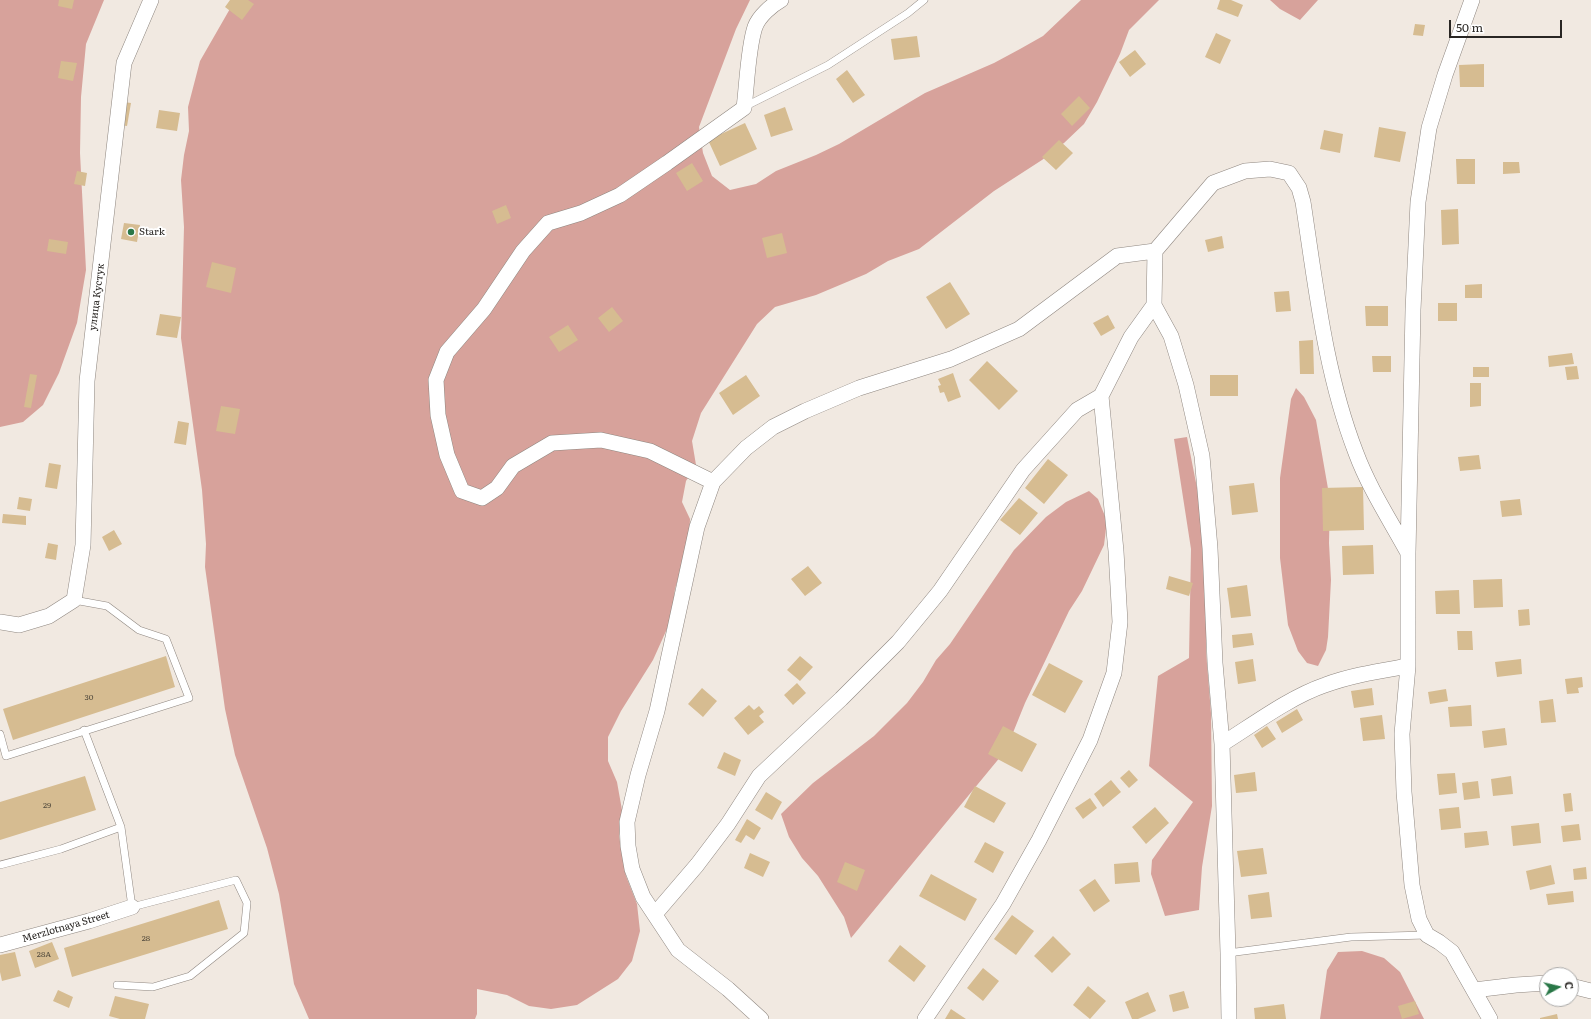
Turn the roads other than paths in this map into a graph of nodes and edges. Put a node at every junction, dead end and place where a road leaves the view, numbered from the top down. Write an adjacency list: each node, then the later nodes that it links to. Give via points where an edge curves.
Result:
1 (151, 0): 11 (street, улица Кустук, via 124,63 87,381 82,545)
2 (781, 0): 5 (street, via 767,11 756,25)
3 (924, 0): 5 (lane, via 828,65)
4 (1472, 0): 10 (street, via 1429,128 1418,202)
5 (744, 108): 9 (street, via 620,195 581,213 548,223 523,251 484,309 447,352 436,380 438,415 447,455 462,491 475,496 482,498 497,488 513,466 552,443 580,441 601,440 650,451)
6 (1155, 251): 7 (street); 9 (street, via 1117,256 1019,329 951,359 858,388 773,427 746,448); 10 (street, via 1213,183 1245,170 1270,169 1289,173 1303,202 1326,348 1339,406 1356,455)
7 (1154, 305): 8 (street, via 1131,337); 16 (street, via 1171,336 1186,385 1202,456)
8 (1101, 396): 20 (street, via 1077,410 1023,470 940,591 898,642 759,776 719,836); 30 (street, via 1120,622 1114,673 1090,740 1039,840 1003,904)
9 (713, 482): 20 (street, via 697,527 657,711 627,822 632,869 643,897)
10 (1408, 553): 13 (street)
11 (74, 600): 12 (street, via 50,616 19,625); 14 (lane, via 107,606 139,630 166,639 189,698)
12 (0, 622)
13 (1408, 666): 16 (street, via 1324,685 1286,703); 21 (street, via 1402,734 1404,792 1412,886 1419,919)
14 (84, 730): 15 (lane, via 6,756); 17 (lane)
15 (0, 734)
16 (1222, 744): 23 (street)
17 (121, 827): 18 (lane, via 61,849); 19 (lane)
18 (0, 865)
19 (132, 907): 22 (street, Merzlotnaya Street); 25 (lane, via 236,880 246,903 244,933 190,976 153,988)
20 (655, 914): 29 (street, via 678,950)
21 (1427, 935): 23 (lane, via 1351,937); 27 (street, via 1452,952)
22 (0, 945)
23 (1228, 953): 31 (street)
24 (1539, 984): 27 (street)
25 (117, 985)
26 (1579, 988): 28 (street)
27 (1474, 990): 32 (street)
28 (1591, 991)
29 (761, 1019)
30 (925, 1019)
31 (1229, 1019)
32 (1490, 1019)

